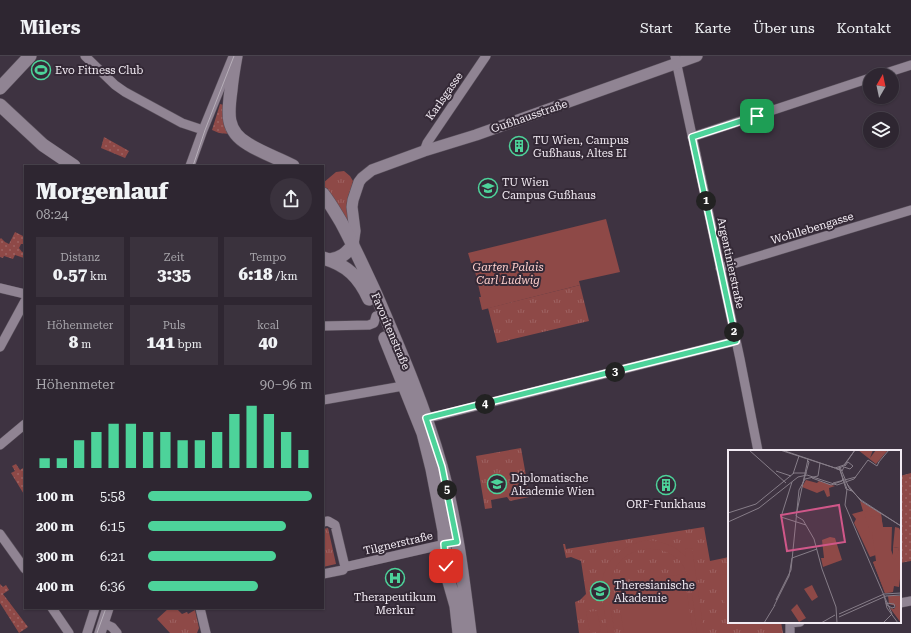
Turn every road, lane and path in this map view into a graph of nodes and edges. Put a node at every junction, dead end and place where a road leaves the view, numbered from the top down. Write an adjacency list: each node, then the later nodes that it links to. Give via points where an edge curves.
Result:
1 (30, 56): 10 (main road)
2 (85, 56): 12 (street, via 125,92 182,123)
3 (235, 56): 12 (street); 17 (main road, via 228,113 230,124 241,139)
4 (486, 56): 14 (street, Karlsgasse)
5 (697, 56): 6 (street, Gußhausstraße)
6 (676, 60): 13 (street, Argentinierstraße); 14 (street, Gußhausstraße, via 476,135)
7 (911, 65): 8 (street)
8 (899, 69)
9 (863, 80): 13 (street)
10 (0, 88)
11 (0, 105): 15 (main road, via 43,145)
12 (203, 130): 16 (street)
13 (692, 137): 23 (street, Argentinierstraße)
14 (424, 151): 18 (street, Gußhausstraße, via 372,170)
15 (73, 165)
16 (190, 165)
17 (290, 165)
18 (362, 178): 21 (street, Favoritenstraße, via 355,192 352,207 355,231)
19 (324, 195): 21 (main road, Favoritenstraße)
20 (911, 210): 23 (street, Wohllebengasse)
21 (353, 245): 22 (main road, via 346,254); 33 (main road, Favoritenstraße, via 406,364)
22 (326, 259): 27 (main road, Favoritenstraße, via 348,269 358,279)
23 (720, 268): 29 (street, Argentinierstraße)
24 (0, 288): 25 (street)
25 (24, 294)
26 (24, 303): 30 (street)
27 (376, 316): 28 (street, via 374,323 369,325); 31 (main road, Favoritenstraße)
28 (324, 326)
29 (736, 341): 34 (street); 37 (street, Argentinierstraße)
30 (0, 348)
31 (403, 386): 32 (street); 33 (main road, Favoritenstraße)
32 (324, 400)
33 (414, 400): 34 (main road, Favoritenstraße); 41 (main road, Favoritenstraße, via 432,469 442,518)
34 (426, 418): 40 (main road, Favoritenstraße, via 442,467)
35 (24, 425): 36 (street)
36 (0, 445)
37 (758, 450)
38 (324, 522): 42 (street, via 335,525)
39 (0, 534): 43 (street)
40 (457, 542): 41 (street, Tilgnerstraße); 57 (main road, Favoritenstraße)
41 (444, 544): 42 (street, Tilgnerstraße); 56 (main road, Favoritenstraße)
42 (345, 567): 44 (street, Tilgnerstraße, via 343,570)
43 (24, 568)
44 (324, 574)
45 (911, 601): 46 (street)
46 (901, 603)
47 (53, 609): 52 (street)
48 (95, 609): 53 (street)
49 (108, 609): 51 (street)
50 (200, 609): 55 (street)
51 (101, 628): 54 (street, via 112,627)
52 (69, 633)
53 (87, 633)
54 (117, 633)
55 (206, 633)
56 (459, 633)
57 (470, 633)

